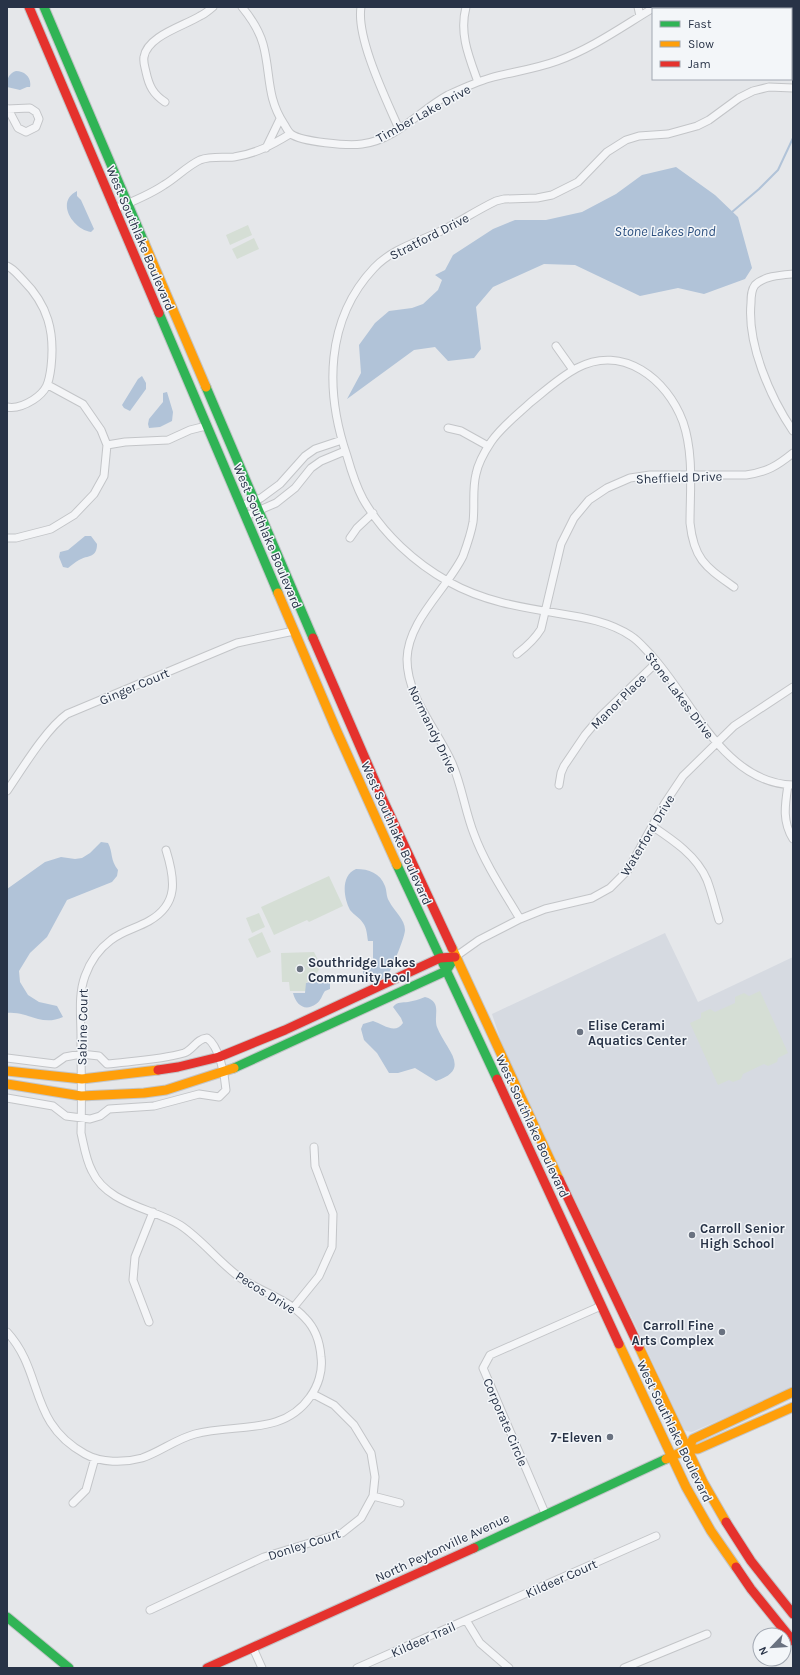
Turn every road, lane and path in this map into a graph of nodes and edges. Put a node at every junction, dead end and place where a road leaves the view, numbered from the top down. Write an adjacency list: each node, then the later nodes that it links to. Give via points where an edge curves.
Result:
1 (29, 7): 18 (main road, West Southlake Boulevard)
2 (44, 7): 17 (main road, West Southlake Boulevard)
3 (213, 7): 12 (street, via 201,16 161,36 145,52 143,62 148,83 154,94)
4 (242, 7): 13 (street, via 252,20 263,43 271,97)
5 (361, 7): 14 (street, via 365,41 380,86)
6 (466, 7): 10 (street, via 463,19 464,40)
7 (638, 7): 9 (street)
8 (652, 9): 9 (street, Timber Lake Drive)
9 (640, 16): 10 (street, Timber Lake Drive, via 603,40 557,61)
10 (478, 82): 14 (street, Timber Lake Drive, via 448,96)
11 (793, 88): 28 (street, Stratford Drive, via 752,91 697,126 668,134 639,136 626,140 607,152 578,182 552,195 496,201 390,255 360,284 344,313 336,338 333,392)
12 (165, 102)
13 (280, 119): 15 (street); 16 (street)
14 (400, 129): 15 (street, Timber Lake Drive, via 362,144 306,140)
15 (290, 134): 16 (street)
16 (266, 149): 17 (street, via 234,157 199,161 164,185)
17 (128, 204): 18 (street); 34 (main road, West Southlake Boulevard)
18 (114, 209): 25 (main road, West Southlake Boulevard)
19 (7, 266): 23 (street, via 35,292 47,316 54,348)
20 (793, 274): 27 (street, via 767,279 754,286 750,312 752,337 762,368 784,419)
21 (556, 346): 22 (street)
22 (573, 370): 30 (street, Normandy Drive, via 551,385 509,422); 33 (street, Normandy Drive, via 596,362 613,360 630,365 655,378 683,423 690,452)
23 (48, 385): 24 (street, via 39,397 25,405); 29 (street, via 83,404 101,430)
24 (7, 408)
25 (206, 426): 29 (street, via 168,440); 35 (main road, West Southlake Boulevard)
26 (448, 428): 30 (street, via 461,431)
27 (793, 431)
28 (342, 440): 31 (street, Stratford Drive); 34 (street, via 315,449 305,456 280,484)
29 (107, 445): 39 (street, via 104,476 94,494 74,515 52,528)
30 (488, 446): 41 (street, Normandy Drive, via 475,477 471,535 459,563)
31 (345, 451): 36 (street, via 316,464 286,496); 37 (street, Stratford Drive, via 362,498)
32 (793, 452): 33 (street, Sheffield Drive, via 771,469 759,473 746,476)
33 (690, 476): 42 (street, Normandy Drive, via 691,534 697,553 707,568); 43 (street, Sheffield Drive, via 650,475 630,478 607,488 589,500 574,518 562,544)
34 (254, 501): 35 (street); 36 (main road, West Southlake Boulevard)
35 (241, 506): 38 (main road, West Southlake Boulevard)
36 (258, 512): 38 (street); 57 (main road, West Southlake Boulevard, via 377,788)
37 (373, 513): 40 (street); 41 (street, Stratford Drive, via 407,552)
38 (246, 516): 44 (main road, West Southlake Boulevard)
39 (7, 538)
40 (350, 538)
41 (447, 581): 43 (street, Stone Lakes Drive, via 488,600); 55 (street, Normandy Drive, via 413,634 407,659 410,681 452,763 475,837)
42 (734, 588)
43 (546, 611): 45 (street, Sheffield Drive, via 538,635); 46 (street, Stone Lakes Drive, via 602,622 636,639)
44 (294, 631): 51 (street, Ginger Court, via 237,643 67,714 38,747); 58 (main road, West Southlake Boulevard)
45 (517, 654)
46 (657, 662): 48 (street, Stone Lakes Drive); 49 (street, Manor Place, via 585,735 564,766)
47 (793, 687): 48 (street, Waterford Drive, via 734,726)
48 (716, 743): 50 (street, Stone Lakes Drive, via 745,769); 52 (street, Waterford Drive, via 683,776)
49 (560, 785)
50 (790, 785): 53 (street, via 784,807 787,828)
51 (7, 791)
52 (652, 826): 55 (street, Waterford Drive, via 628,870 610,888 592,898 545,909); 56 (street, via 685,851 698,866 707,881)
53 (793, 839)
54 (166, 850): 60 (street, Sabine Court, via 174,886 166,907 149,922 110,940 98,951 87,972 80,1000)
55 (520, 919): 57 (street, Waterford Drive, via 479,940)
56 (719, 920)
57 (455, 957): 58 (main road); 59 (main road); 79 (main road, West Southlake Boulevard)
58 (440, 958): 59 (main road, West Southlake Boulevard); 61 (main road, via 285,1030)
59 (446, 971): 64 (main road); 72 (main road, West Southlake Boulevard)
60 (81, 1054): 61 (street, via 99,1056 107,1064 133,1062 186,1052 201,1039 207,1038 216,1048); 62 (street, via 65,1057 55,1064); 65 (street, Sabine Court)
61 (218, 1057): 64 (street); 65 (main road, via 178,1067)
62 (7, 1058)
63 (7, 1071): 65 (main road)
64 (224, 1072): 67 (main road, via 166,1090); 69 (street, via 226,1090 219,1097 199,1094 154,1106 109,1109 95,1118)
65 (82, 1079): 67 (street, Pecos Drive)
66 (7, 1084): 67 (main road)
67 (82, 1096): 69 (street, Pecos Drive)
68 (7, 1098): 69 (street, via 53,1106 66,1116)
69 (81, 1118): 71 (street, Pecos Drive, via 84,1147 97,1180 121,1199)
70 (314, 1147): 73 (street, via 315,1166 333,1214 332,1247 319,1276)
71 (153, 1212): 73 (street, Pecos Drive, via 181,1226 242,1279); 74 (street, via 135,1257 133,1280)
72 (601, 1306): 80 (main road, West Southlake Boulevard); 85 (street, Corporate Circle, via 490,1355 483,1368)
73 (293, 1308): 77 (street, Pecos Drive, via 307,1320 318,1341 322,1358 320,1380)
74 (149, 1322)
75 (7, 1332): 81 (street, Pecos Drive, via 26,1361 40,1402 55,1431 70,1445)
76 (793, 1392): 79 (main road, via 693,1439)
77 (313, 1394): 81 (street, Pecos Drive, via 300,1410 276,1423 203,1432 134,1460 106,1461); 82 (street, Donley Court, via 334,1405 354,1425 371,1453 375,1477)
78 (793, 1407): 79 (main road, via 698,1449)
79 (688, 1449): 80 (main road, North Peytonville Avenue); 88 (main road, West Southlake Boulevard, via 701,1477 746,1554)
80 (671, 1456): 85 (main road, North Peytonville Avenue); 92 (main road, West Southlake Boulevard, via 710,1531)
81 (95, 1458): 83 (street, via 86,1490)
82 (373, 1496): 84 (street); 87 (street, Donley Court, via 361,1518 342,1533 264,1557)
83 (73, 1502)
84 (400, 1503)
85 (546, 1513): 93 (main road, North Peytonville Avenue)
86 (656, 1536): 90 (street, Kildeer Court)
87 (150, 1610)
88 (793, 1614)
89 (7, 1617): 95 (main road)
90 (466, 1620): 94 (street, Kildeer Trail); 98 (street, via 480,1643)
91 (707, 1634): 99 (street)
92 (793, 1642)
93 (253, 1648): 96 (main road, North Peytonville Avenue); 97 (street)
94 (362, 1667)
95 (69, 1668)
96 (207, 1668)
97 (262, 1668)
98 (509, 1668)
99 (624, 1668)

